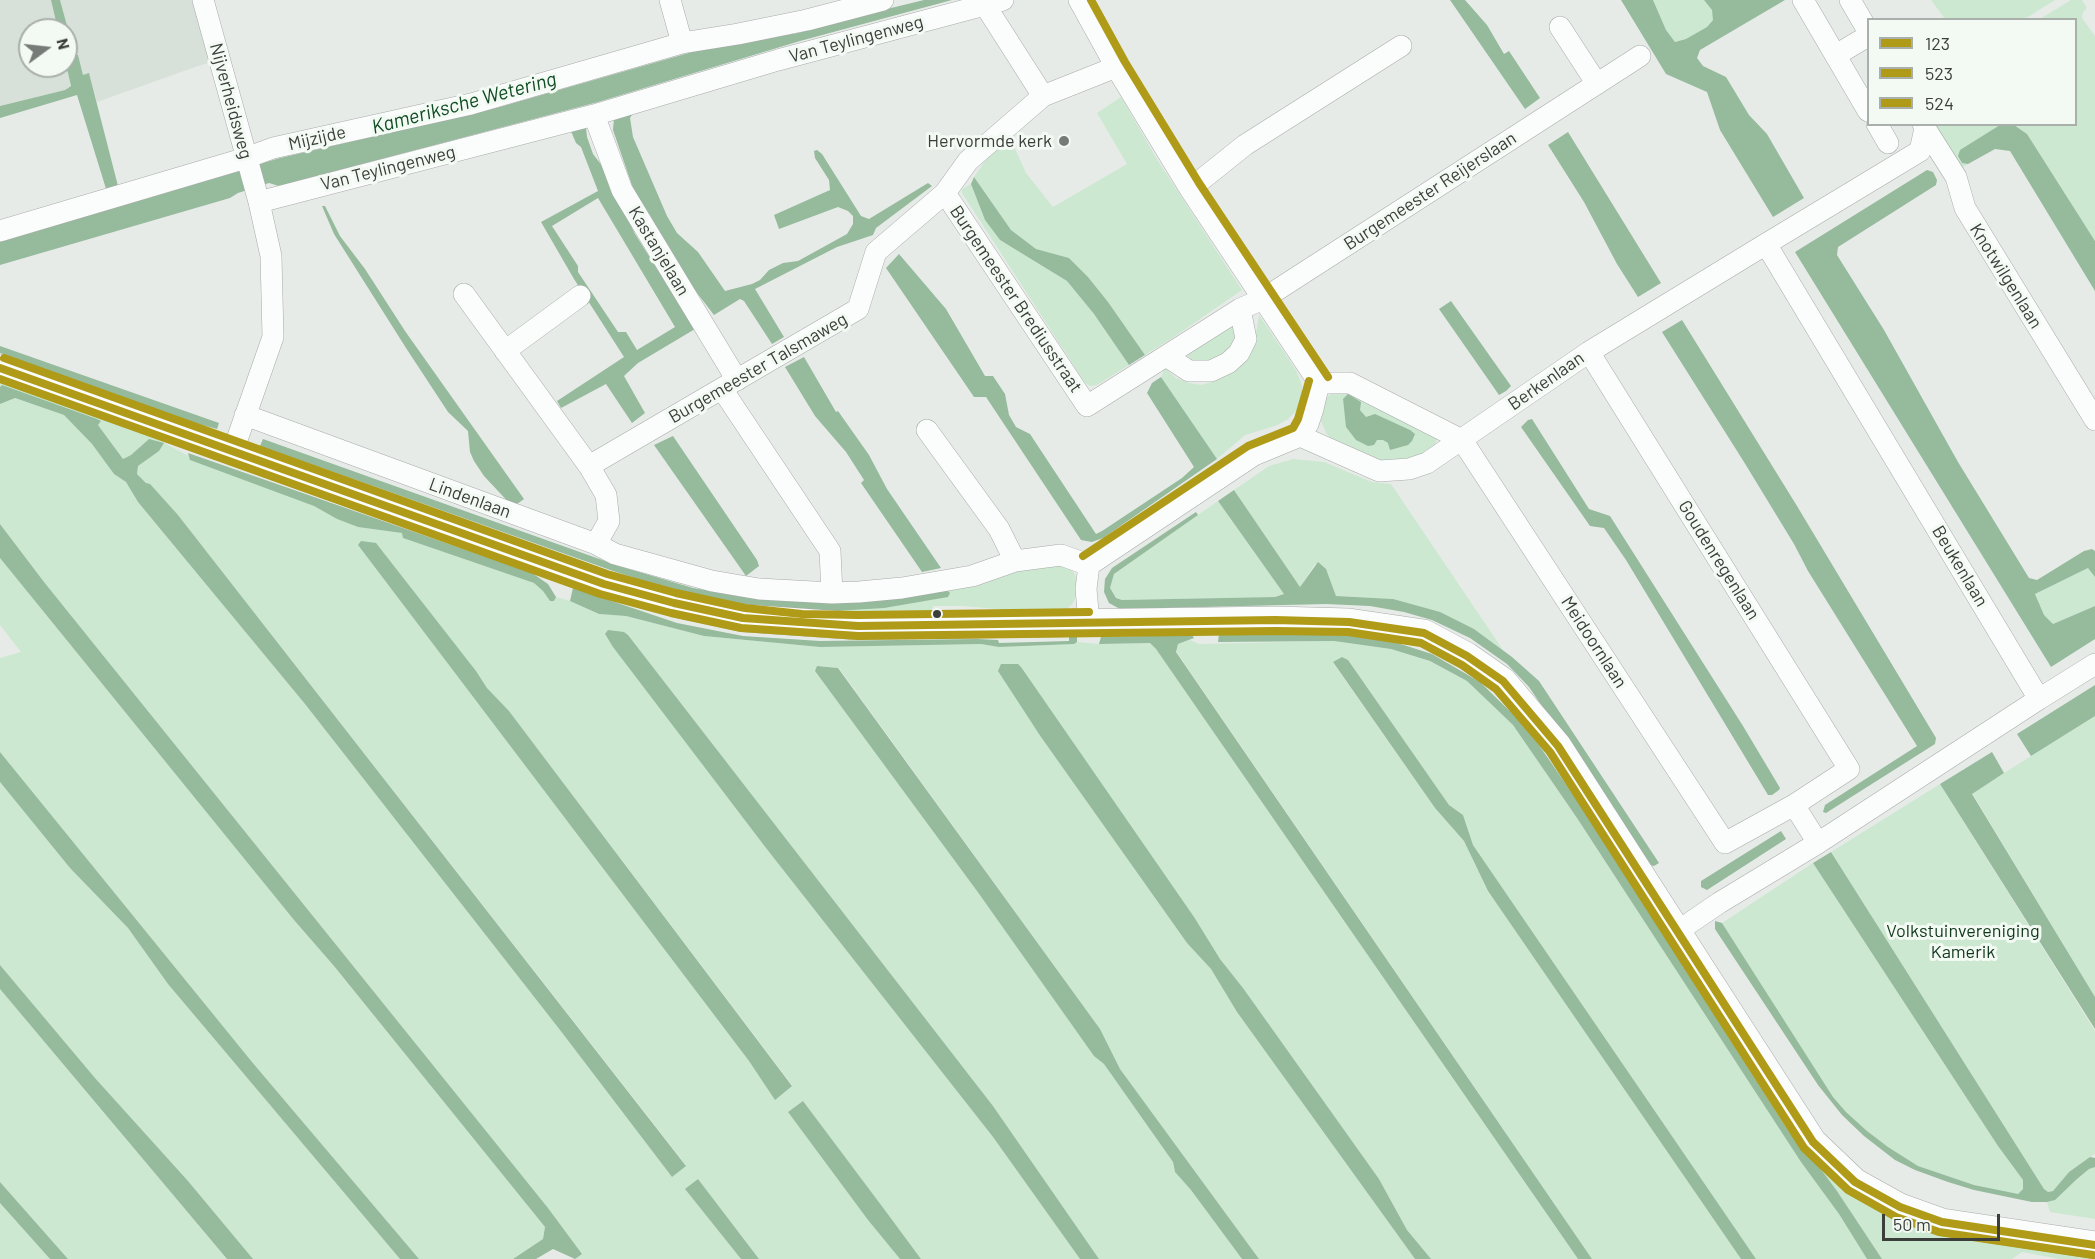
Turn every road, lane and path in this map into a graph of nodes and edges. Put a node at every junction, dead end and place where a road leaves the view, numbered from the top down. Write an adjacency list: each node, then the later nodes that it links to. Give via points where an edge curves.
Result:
1 (203, 0): 23 (street, Nijverheidsweg)
2 (670, 0): 11 (street)
3 (883, 0): 11 (street, Mijzijde, via 784,25)
4 (1079, 0): 15 (street)
5 (1803, 0): 13 (street)
6 (1850, 0): 9 (street)
7 (994, 2): 17 (street); 19 (street, Van Teylingenweg)
8 (1560, 27): 16 (street)
9 (1867, 28)
10 (1867, 37): 13 (street)
11 (682, 43): 23 (street, Mijzijde, via 471,104 273,148)
12 (1401, 45): 24 (street, via 1245,145)
13 (1836, 55): 18 (street)
14 (1640, 56): 16 (street, Burgemeester Reijerslaan)
15 (1116, 67): 17 (street, Burgemeester Talsmaweg); 24 (street)
16 (1598, 84): 31 (street, Burgemeester Reijerslaan)
17 (1043, 96): 25 (street, Burgemeester Talsmaweg, via 968,160)
18 (1867, 108)
19 (594, 115): 26 (street, Van Teylingenweg); 38 (street, Kastanjelaan, via 622,190)
20 (1878, 126): 22 (street)
21 (1924, 126): 28 (street, via 1920,151); 41 (street, Knotwilgenlaan, via 1956,177 1965,208)
22 (1888, 144)
23 (247, 162): 26 (street, Nijverheidsweg); 27 (street, Mijzijde)
24 (1190, 189): 31 (street)
25 (945, 193): 38 (street, Burgemeester Talsmaweg, via 876,252 858,309); 39 (street, Burgemeester Brediusstraat)
26 (257, 196): 40 (street, via 271,256 273,337)
27 (0, 231)
28 (1766, 244): 34 (street, Berkenlaan); 53 (street, Beukenlaan)
29 (464, 294): 33 (street)
30 (580, 296): 33 (street)
31 (1263, 299): 32 (street, Burgemeester Reijerslaan); 37 (street)
32 (1240, 309): 35 (street, Burgemeester Reijerslaan); 35 (street, via 1246,339 1228,363 1211,371 1189,371)
33 (505, 351): 46 (street)
34 (1589, 352): 44 (street, Berkenlaan); 54 (street, Goudenregenlaan, via 1849,769)
35 (1166, 356): 39 (street, Burgemeester Reijerslaan)
36 (0, 368): 45 (main road)
37 (1319, 383): 43 (street, via 1314,409); 44 (street, via 1350,383)
38 (729, 384): 46 (street, Burgemeester Talsmaweg); 50 (street, Kastanjelaan, via 830,551)
39 (1087, 406)
40 (244, 415): 45 (street); 47 (street, Lindenlaan)
41 (2095, 420)
42 (927, 430): 48 (street, via 999,529)
43 (1300, 436): 44 (street, via 1379,471 1427,463); 49 (street, via 1254,455)
44 (1462, 440): 54 (street, Meidoornlaan, via 1725,843)
45 (233, 451): 51 (main road, via 604,584 743,618 858,626)
46 (589, 466): 47 (street, via 606,495 609,521)
47 (596, 544): 50 (street, Lindenlaan, via 615,554 712,581 759,589)
48 (1015, 561): 49 (street, Lindenlaan, via 1061,555); 50 (street, Lindenlaan, via 972,576 902,588)
49 (1089, 565): 51 (street)
50 (832, 593)
51 (1089, 622): 56 (main road, via 1349,622 1424,633 1467,656 1510,689 1558,746)
52 (2095, 664): 53 (street)
53 (2039, 699): 55 (street)
54 (1794, 805): 55 (street)
55 (1818, 843): 56 (street)
56 (1678, 931): 57 (main road, via 1813,1142 1855,1182 1900,1206 1942,1222)
57 (2095, 1245)

